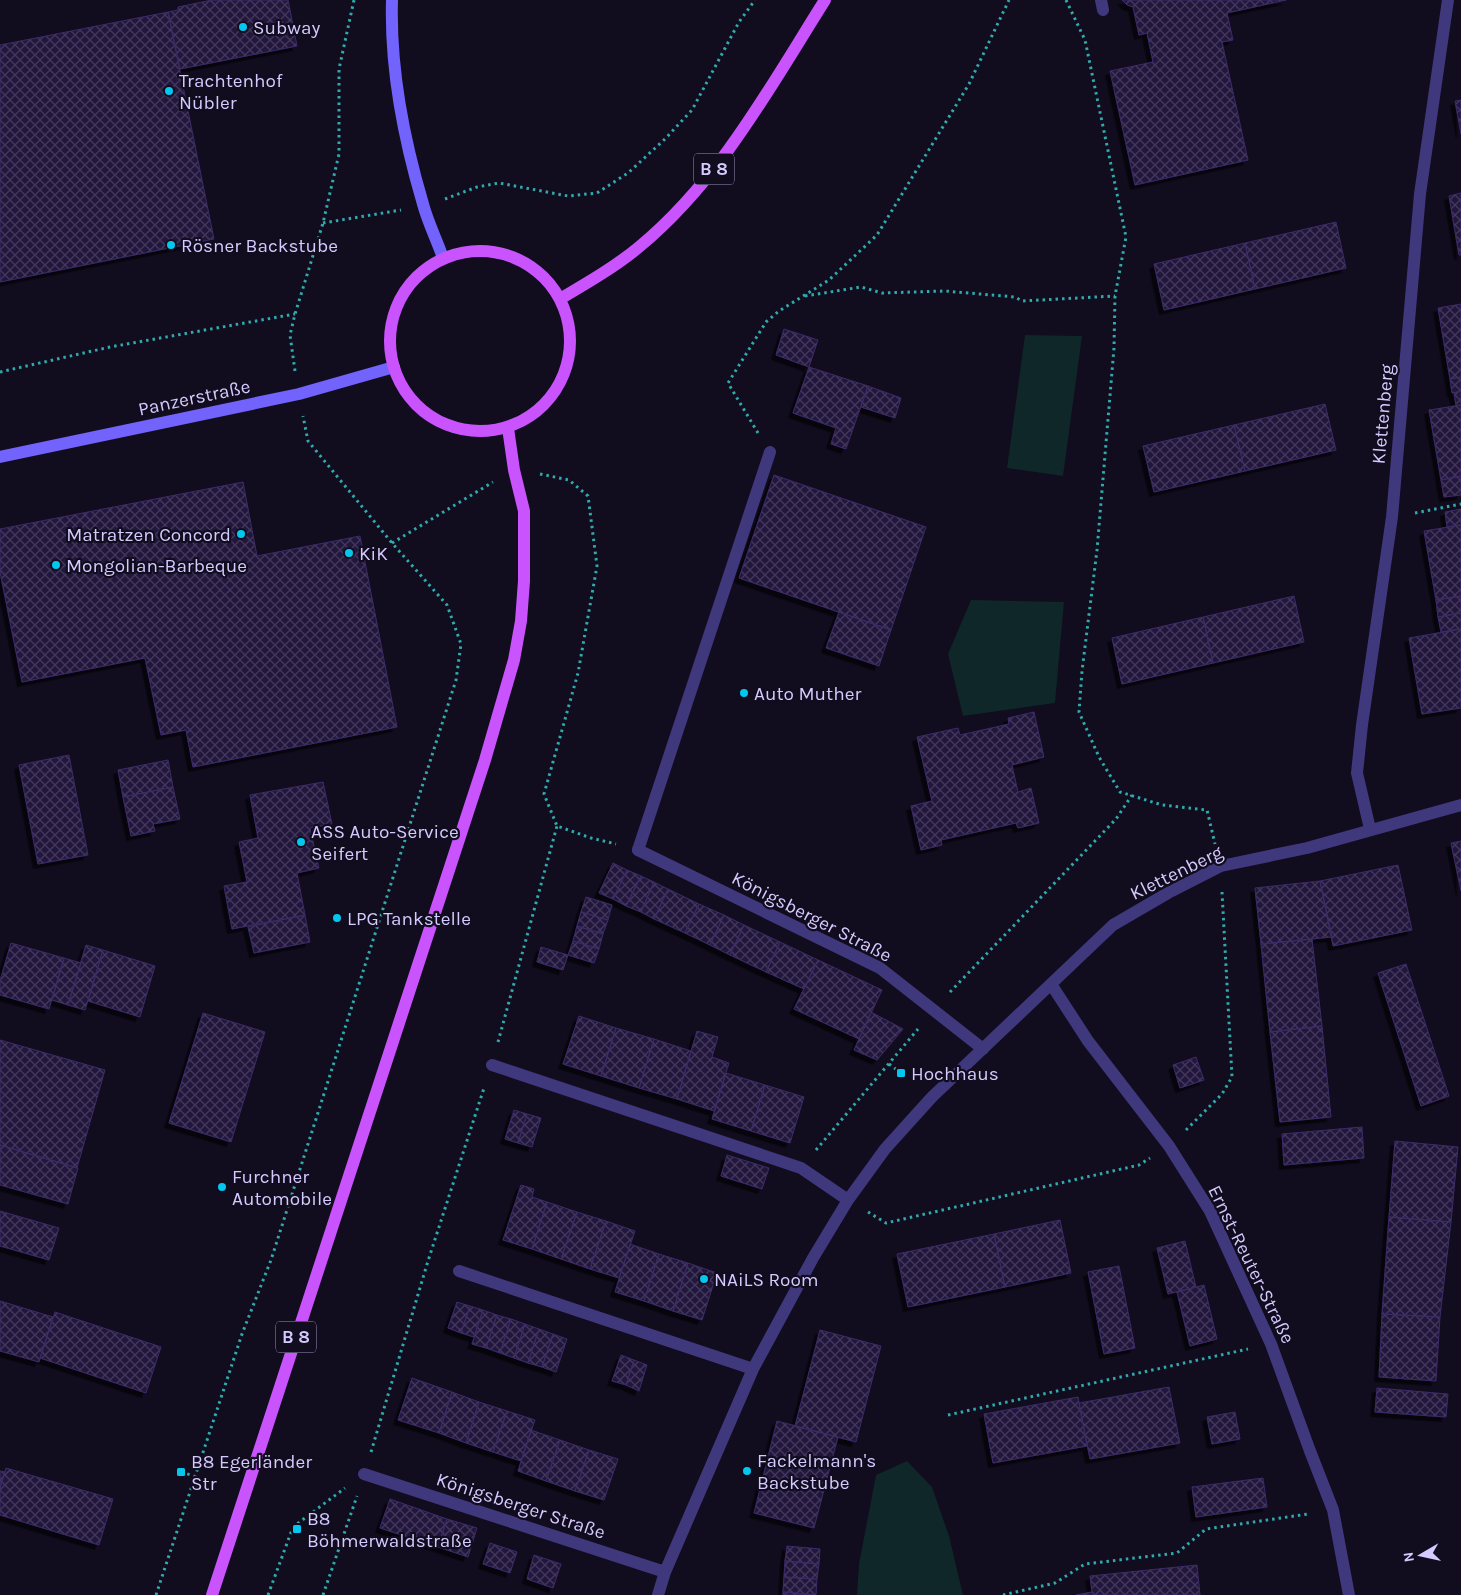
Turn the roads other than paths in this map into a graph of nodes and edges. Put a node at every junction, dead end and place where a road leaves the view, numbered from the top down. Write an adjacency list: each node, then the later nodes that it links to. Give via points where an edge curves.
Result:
1 (392, 0): 4 (main road, via 401,112 424,206)
2 (825, 0): 5 (main road, B 8, via 736,141 709,177 639,247)
3 (1448, 0): 11 (street, Klettenberg, via 1420,194 1392,517 1357,773)
4 (443, 258): 5 (main road, via 488,250 517,258 536,270); 6 (main road, via 416,277 398,304 390,335)
5 (560, 299): 7 (main road, via 568,317 571,336 564,376 542,408)
6 (394, 367): 7 (main road, via 408,395 431,417 461,430); 9 (main road, Panzerstraße, via 299,394)
7 (508, 428): 20 (main road, B 8, via 524,511 525,546 521,621 514,660 486,760)
8 (770, 452): 13 (street, Königsberger Straße, via 638,850 880,968)
9 (0, 457)
10 (1461, 804): 11 (street, Klettenberg)
11 (1370, 829): 12 (street, Klettenberg, via 1307,848 1221,866 1113,925)
12 (1051, 984): 13 (street); 22 (street, Ernst-Reuter-Straße, via 1088,1041 1169,1146 1210,1211 1271,1344 1333,1510)
13 (983, 1049): 15 (street, via 922,1107 884,1149)
14 (492, 1065): 15 (street, via 801,1168)
15 (848, 1200): 17 (street)
16 (460, 1271): 17 (street)
17 (753, 1369): 19 (street)
18 (364, 1474): 19 (street, Königsberger Straße)
19 (665, 1572): 21 (street)
20 (212, 1595)
21 (658, 1595)
22 (1349, 1595)

